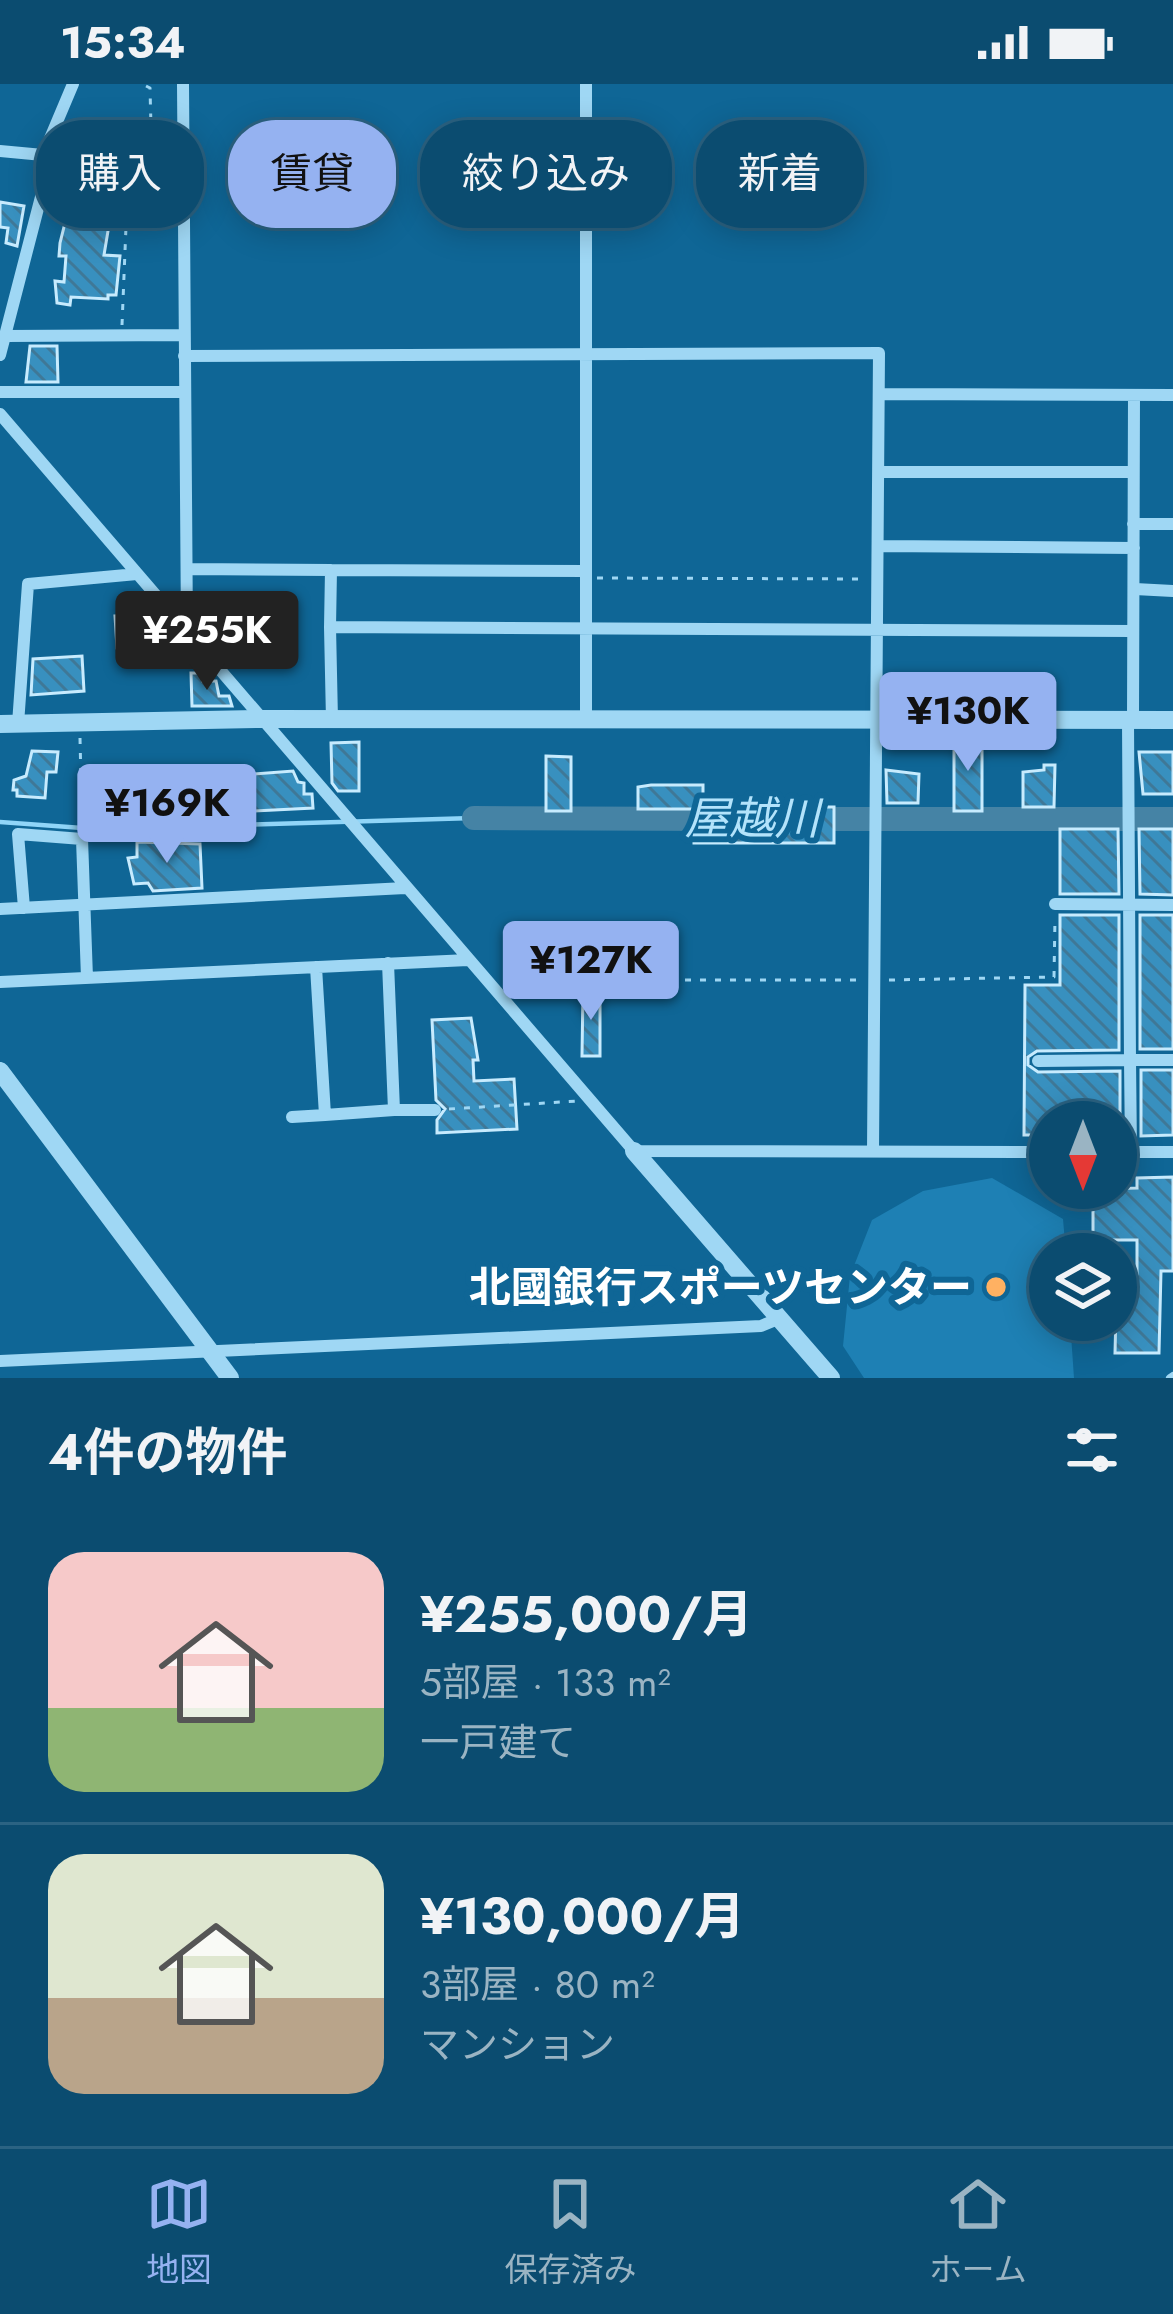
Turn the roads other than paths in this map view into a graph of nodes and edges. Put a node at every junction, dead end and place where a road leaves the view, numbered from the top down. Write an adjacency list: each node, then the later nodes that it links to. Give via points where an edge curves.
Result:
1 (73, 84): 4 (street)
2 (183, 84): 5 (street)
3 (586, 84): 13 (street)
4 (58, 120)
5 (183, 120)
6 (0, 151): 7 (street)
7 (36, 157)
8 (36, 215): 10 (street)
9 (184, 228): 11 (street)
10 (7, 307): 12 (street)
11 (183, 335): 12 (street); 15 (street)
12 (6, 336): 14 (street)
13 (586, 352): 15 (street); 18 (street, via 879,353); 31 (street)
14 (0, 355)
15 (184, 356): 17 (street)
16 (0, 392): 17 (street)
17 (184, 392): 28 (street)
18 (880, 394): 19 (street); 22 (street)
19 (1134, 395): 20 (street); 23 (street)
20 (1173, 395)
21 (0, 414): 30 (street)
22 (879, 472): 23 (street); 26 (street)
23 (1133, 472): 24 (street)
24 (1133, 524): 25 (street); 27 (street)
25 (1173, 524)
26 (878, 546): 27 (street); 35 (street)
27 (1134, 548): 32 (street)
28 (187, 569): 29 (street); 38 (street)
29 (331, 570): 31 (street); 34 (street)
30 (137, 574): 38 (street); 45 (street, via 28,584)
31 (586, 575): 36 (street)
32 (1135, 589): 33 (street); 37 (street)
33 (1173, 591)
34 (330, 627): 36 (street); 40 (street)
35 (877, 628): 36 (street); 37 (street); 44 (street)
36 (586, 629): 43 (street)
37 (1133, 631): 41 (street)
38 (188, 633): 39 (street)
39 (259, 719): 40 (street); 45 (street); 46 (street)
40 (332, 720): 43 (street)
41 (1130, 720): 42 (street); 44 (street); 49 (street)
42 (1173, 720)
43 (586, 721): 44 (street)
44 (876, 721): 68 (street)
45 (9, 724)
46 (405, 887): 47 (street); 53 (street)
47 (85, 904): 51 (street); 51 (street, via 82,839 18,834); 56 (street)
48 (1055, 904): 49 (street)
49 (1130, 904): 50 (street); 58 (street)
50 (1173, 905)
51 (24, 908): 52 (street)
52 (0, 909)
53 (468, 960): 54 (street); 67 (street)
54 (388, 963): 55 (street); 63 (street)
55 (316, 967): 56 (street); 65 (street)
56 (87, 978): 57 (street)
57 (0, 982)
58 (1130, 1060): 59 (street); 60 (street); 62 (street)
59 (1173, 1060)
60 (1038, 1061)
61 (0, 1071): 73 (street)
62 (1127, 1101)
63 (394, 1110): 64 (street); 65 (street)
64 (435, 1110)
65 (325, 1115): 66 (street)
66 (292, 1117)
67 (634, 1151): 68 (street); 72 (street)
68 (873, 1151): 69 (street)
69 (1029, 1152)
70 (1137, 1152): 71 (street)
71 (1173, 1152)
72 (778, 1318): 73 (street, via 761,1326); 76 (street)
73 (208, 1348): 74 (street); 75 (street)
74 (0, 1361)
75 (230, 1378)
76 (831, 1378)

